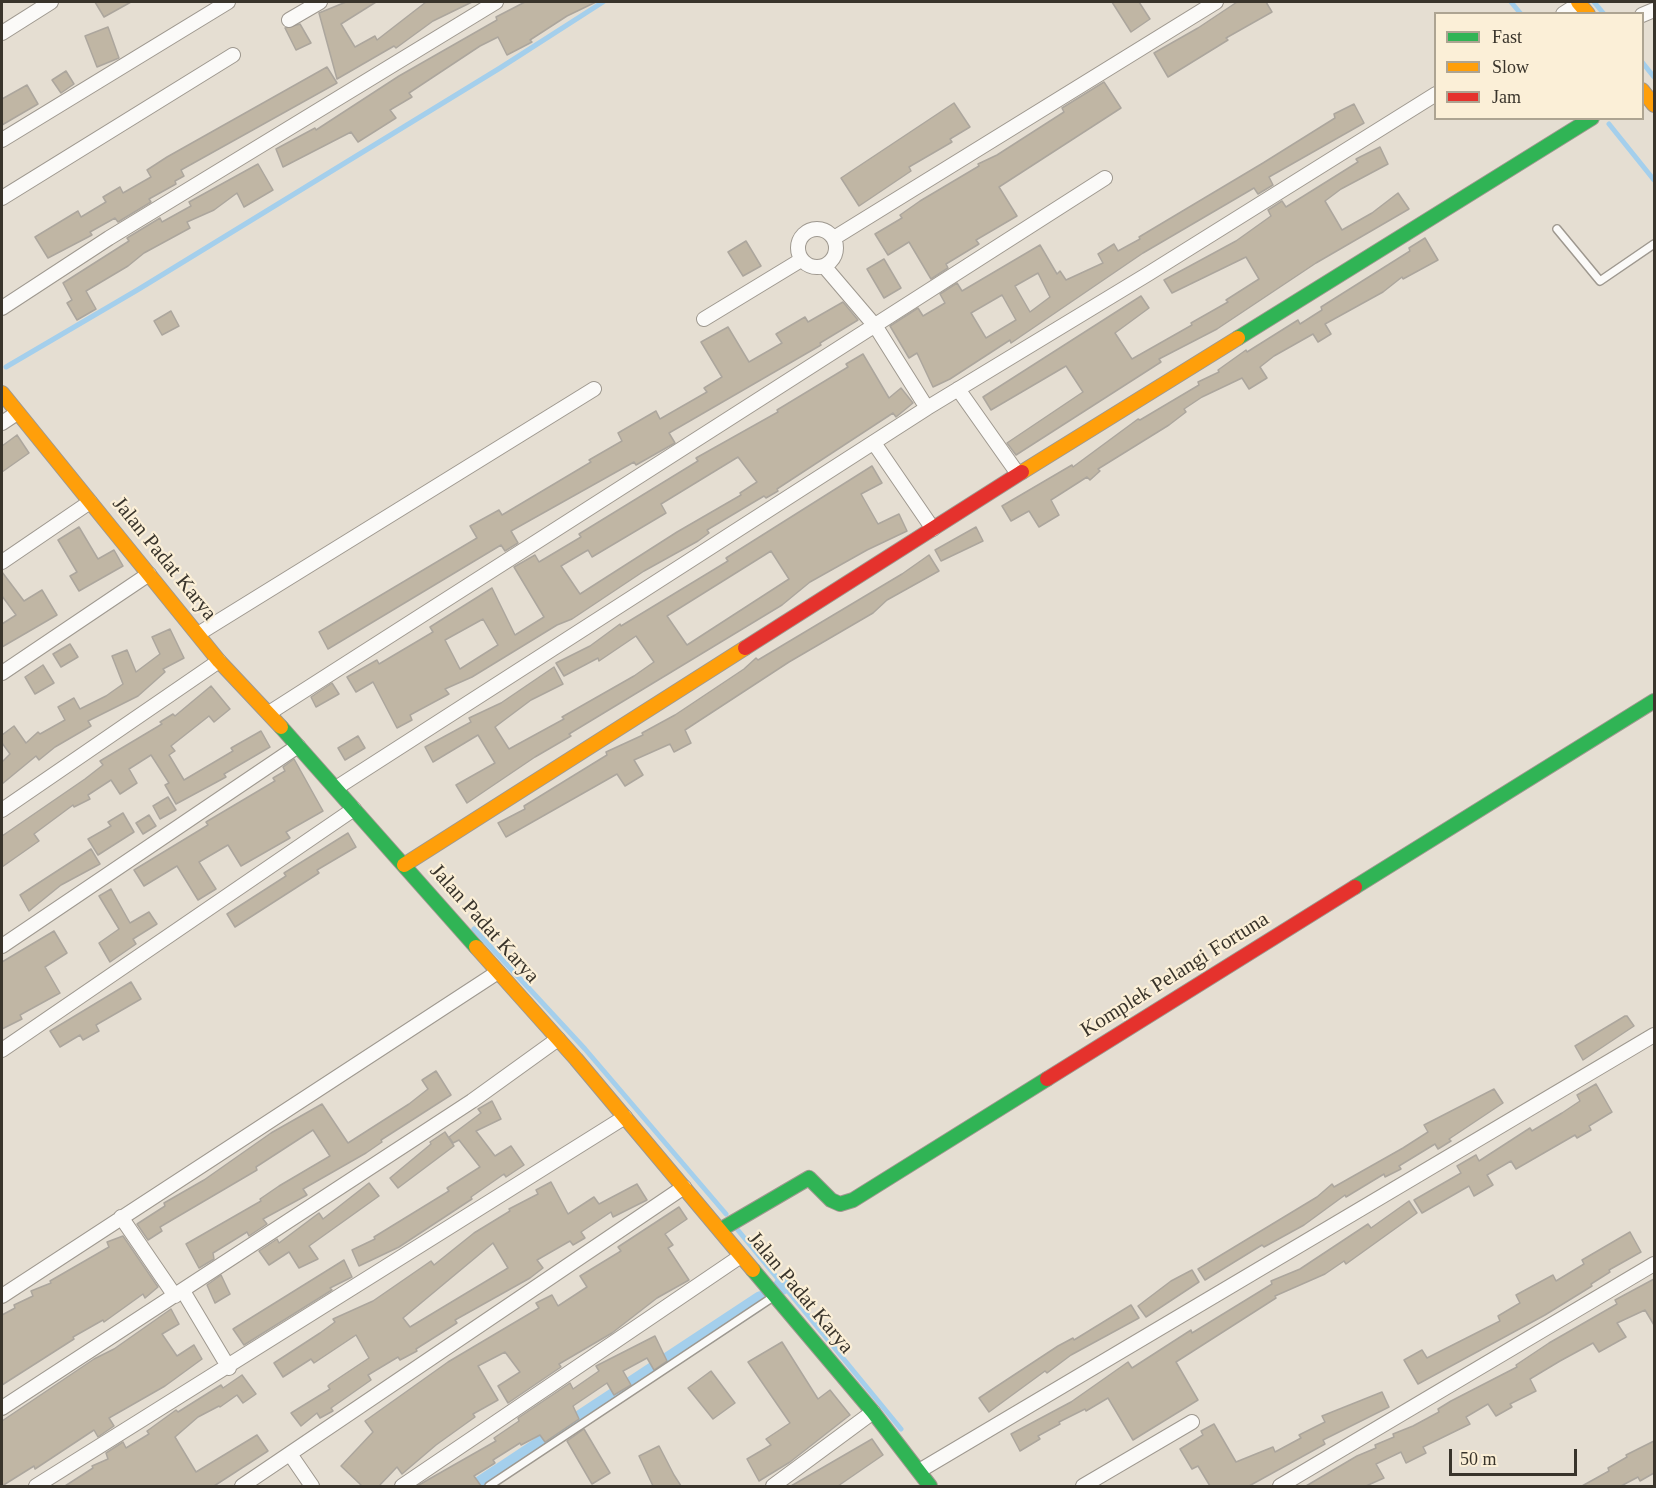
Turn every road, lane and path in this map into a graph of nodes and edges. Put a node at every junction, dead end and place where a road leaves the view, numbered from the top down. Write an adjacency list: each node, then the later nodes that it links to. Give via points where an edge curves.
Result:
1 (51, 2): 9 (street)
2 (228, 2): 15 (street)
3 (320, 2): 8 (street)
4 (496, 2): 23 (street, via 109,238)
5 (1216, 2): 19 (street)
6 (1582, 6): 7 (street)
7 (1568, 12)
8 (289, 21)
9 (2, 33)
10 (233, 55): 17 (street)
11 (1644, 92): 13 (street)
12 (1434, 95): 27 (street)
13 (1654, 105)
14 (1589, 120): 33 (street)
15 (2, 140)
16 (1106, 178): 25 (street)
17 (2, 198)
18 (1557, 229): 20 (lane, via 1600,281)
19 (834, 238): 21 (street, via 818,228 806,232 797,248); 22 (street, via 835,254)
20 (1654, 244)
21 (801, 260): 22 (street, via 811,267); 24 (street)
22 (824, 266): 25 (street)
23 (2, 308)
24 (704, 319)
25 (876, 327): 29 (street); 42 (street)
26 (594, 389): 38 (street)
27 (958, 389): 29 (street); 33 (street)
28 (2, 393): 30 (street, Jalan Padat Karya)
29 (927, 408): 32 (street)
30 (17, 413): 31 (street); 34 (street, Jalan Padat Karya)
31 (2, 423)
32 (874, 443): 35 (street); 44 (street)
33 (1018, 474): 35 (street)
34 (90, 502): 36 (street); 37 (street, Jalan Padat Karya)
35 (933, 529): 47 (street)
36 (2, 562)
37 (148, 574): 38 (street, Jalan Padat Karya); 40 (street)
38 (198, 634): 39 (street, Jalan Padat Karya)
39 (219, 661): 42 (street, Jalan Padat Karya); 46 (street)
40 (2, 672)
41 (1654, 701): 56 (street, Komplek Pelangi Fortuna, via 853,1200 840,1204 831,1200 809,1178)
42 (269, 713): 43 (street, Jalan Padat Karya)
43 (298, 746): 44 (street, Jalan Padat Karya); 48 (street)
44 (336, 788): 45 (street, Jalan Padat Karya)
45 (354, 809): 47 (street, Jalan Padat Karya); 52 (street)
46 (2, 810)
47 (404, 865): 49 (street, Jalan Padat Karya)
48 (2, 946)
49 (498, 972): 51 (street, Jalan Padat Karya); 55 (street)
50 (1654, 1035): 67 (street)
51 (558, 1039): 53 (street, Jalan Padat Karya); 59 (street, via 472,1101)
52 (2, 1050)
53 (625, 1117): 54 (street, Jalan Padat Karya); 62 (street)
54 (684, 1187): 56 (street, Jalan Padat Karya); 66 (street)
55 (121, 1217): 59 (street); 60 (street)
56 (720, 1230): 57 (street, Jalan Padat Karya)
57 (741, 1256): 61 (street, Jalan Padat Karya); 71 (street)
58 (1654, 1264): 76 (street)
59 (179, 1293): 62 (street); 63 (street)
60 (2, 1296)
61 (775, 1296): 64 (street, Jalan Padat Karya); 72 (lane)
62 (229, 1368): 68 (street)
63 (2, 1408)
64 (873, 1412): 67 (street, Jalan Padat Karya); 73 (street)
65 (1192, 1422): 75 (street)
66 (290, 1454): 69 (street); 70 (street)
67 (919, 1471): 74 (street, Jalan Padat Karya)
68 (36, 1486)
69 (242, 1486)
70 (312, 1486)
71 (402, 1486)
72 (489, 1486)
73 (773, 1486)
74 (930, 1486)
75 (1083, 1486)
76 (1280, 1486)

